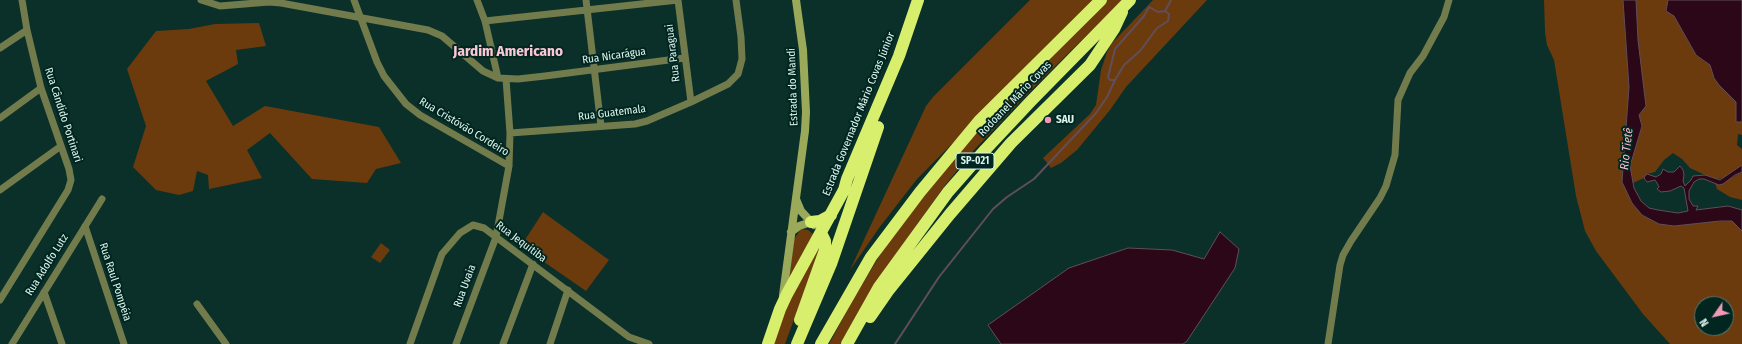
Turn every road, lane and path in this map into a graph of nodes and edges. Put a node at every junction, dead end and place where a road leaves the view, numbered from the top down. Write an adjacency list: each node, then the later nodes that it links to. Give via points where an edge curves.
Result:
1 (22, 0): 16 (street, Rua Cândido Portinari)
2 (201, 0): 14 (street, via 224,7 281,3)
3 (354, 0): 14 (street, Rua Cristóvão Cordeiro)
4 (477, 0): 15 (street)
5 (586, 0): 13 (street)
6 (678, 0): 13 (street); 18 (street, Rua Paraguai)
7 (736, 0): 23 (street, Rua Guatemala, via 741,37 740,69 728,84)
8 (796, 0): 30 (main road, Estrada do Mandi, via 806,95 805,131)
9 (1101, 0): 57 (highway, Rodoanel Mário Covas / SP-021, via 979,121 920,192 871,258)
10 (1449, 0): 60 (street, via 1444,17 1423,56 1410,73 1398,100 1395,155 1386,186 1351,241 1340,265)
11 (919, 1): 32 (highway, Estrada Governador Mário Covas Júnior, via 870,129); 56 (highway, Estrada Governador Mário Covas Júnior, via 831,264)
12 (1128, 2): 58 (highway, Rodoanel Mário Covas / SP-021, via 1031,101 948,192 880,287); 59 (highway, via 1098,54 1011,143 950,214 888,291)
13 (588, 10): 15 (street); 19 (street)
14 (360, 17): 20 (street, via 435,32 483,71); 28 (street, Rua Cristóvão Cordeiro, via 384,76 406,104 420,115)
15 (485, 21): 20 (street)
16 (27, 30): 17 (street); 22 (street, Rua Cândido Portinari)
17 (0, 48)
18 (684, 58): 19 (street, Rua Nicarágua); 23 (street, Rua Paraguai)
19 (594, 70): 21 (street, Rua Nicarágua); 25 (street)
20 (498, 78): 21 (street, Rua Nicarágua)
21 (506, 79): 26 (street, Rua Uvaia)
22 (41, 88): 24 (street); 27 (street, Rua Cândido Portinari)
23 (691, 102): 25 (street, Rua Guatemala, via 647,121)
24 (0, 118)
25 (600, 126): 26 (street, Rua Guatemala)
26 (510, 133): 28 (street, Rua Uvaia)
27 (61, 146): 29 (street); 41 (street, Rua Cândido Portinari, via 71,176 68,190)
28 (509, 166): 37 (street, Rua Uvaia)
29 (0, 190)
30 (795, 196): 33 (main road, via 801,211); 35 (main road, Estrada do Mandi)
31 (102, 199): 34 (street, Rua Adolfo Lutz)
32 (831, 215): 33 (highway, via 820,221); 36 (highway, Estrada Governador Mário Covas Júnior)
33 (811, 222): 35 (main road); 36 (main road)
34 (85, 226): 40 (street, Rua Adolfo Lutz); 47 (street, Rua Raul Pompéia)
35 (791, 232): 43 (main road, Estrada do Mandi)
36 (821, 233): 43 (highway, Estrada Governador Mário Covas Júnior); 55 (highway, via 825,241 825,250)
37 (496, 236): 38 (street, Rua Jequitiba); 49 (street, Rua Jequitiba, via 484,228 473,225 465,229 442,254); 50 (street, Rua Uvaia)
38 (533, 264): 39 (street, Rua Jequitiba); 51 (street)
39 (568, 290): 44 (street, Rua Jequitiba); 52 (street)
40 (44, 292): 45 (street, Rua Adolfo Lutz); 46 (street)
41 (0, 300)
42 (197, 304): 48 (street)
43 (780, 309): 54 (highway, Estrada Governador Mário Covas Júnior)
44 (628, 340): 53 (street, Rua Jequitiba)
45 (12, 344)
46 (62, 344)
47 (124, 344)
48 (226, 344)
49 (410, 344)
50 (456, 344)
51 (503, 344)
52 (550, 344)
53 (649, 344)
54 (768, 344)
55 (792, 344)
56 (797, 344)
57 (821, 344)
58 (847, 344)
59 (850, 344)
60 (1328, 344)

